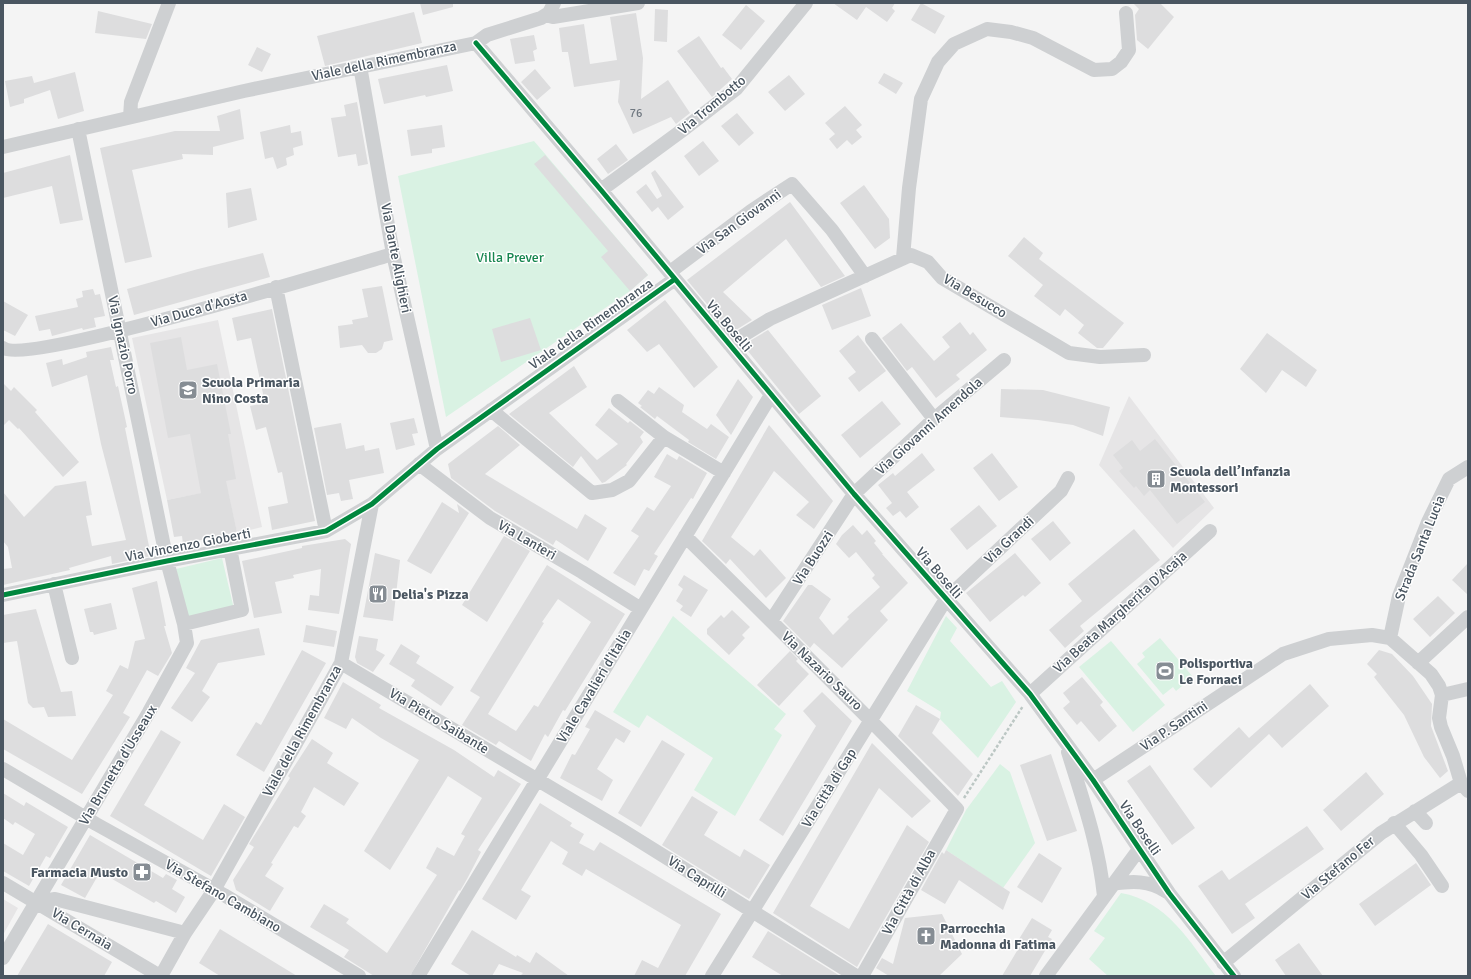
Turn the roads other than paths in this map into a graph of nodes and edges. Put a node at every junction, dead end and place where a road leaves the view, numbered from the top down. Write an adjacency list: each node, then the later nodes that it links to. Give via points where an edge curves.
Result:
1 (169, 3): 9 (street, via 131,102)
2 (554, 3): 6 (street)
3 (638, 3): 6 (street, via 553,17)
4 (806, 3): 12 (street, Via Trombotto, via 736,88)
5 (1126, 13): 14 (street, via 1129,50 1121,62 1112,69 1094,70 1033,38 1011,32 987,29 954,44 938,62 921,100)
6 (546, 15): 7 (street, via 487,35)
7 (476, 43): 8 (street, Viale della Rimembranza); 12 (street, Viale della Rimembranza)
8 (360, 66): 9 (street, Viale della Rimembranza); 13 (street, Via Dante Alighieri)
9 (130, 117): 10 (street, Viale della Rimembranza)
10 (78, 129): 11 (street, Viale della Rimembranza); 18 (street, Via Ignazio Porro)
11 (3, 147)
12 (601, 190): 15 (street, Viale della Rimembranza)
13 (393, 254): 17 (street, Via Duca d'Aosta); 29 (street, Via Dante Alighieri)
14 (903, 258): 16 (street, Via Besucco); 22 (street, Via Besucco, via 911,255 928,262 942,278 1069,353 1100,357)
15 (672, 276): 16 (street, Via San Giovanni, via 751,211 792,184 832,230); 20 (street, Via Boselli); 26 (street, Viale della Rimembranza)
16 (865, 276): 20 (street, Via Besucco, via 770,319)
17 (276, 287): 18 (street, Via Duca d'Aosta); 37 (street)
18 (120, 331): 21 (street, Via Duca d'Aosta, via 37,349 14,351); 40 (street, Via Ignazio Porro)
19 (872, 339): 27 (street)
20 (729, 344): 24 (street, Via Boselli)
21 (3, 348)
22 (1144, 355)
23 (1004, 360): 27 (street, Via Giovanni Amendola)
24 (772, 396): 32 (street, Viale Cavalieri d'Italia); 34 (street, Via Boselli)
25 (618, 401): 28 (street)
26 (491, 410): 28 (street, via 592,492 612,490 628,481); 29 (street, Viale della Rimembranza)
27 (934, 419): 34 (street, Via Giovanni Amendola)
28 (664, 437): 32 (street)
29 (437, 449): 30 (street, Viale della Rimembranza)
30 (419, 464): 35 (street, Viale della Rimembranza); 44 (street, Via Lanteri, via 490,518)
31 (1468, 466): 48 (street, Strada Santa Lucia, via 1449,479 1428,522 1399,596)
32 (724, 473): 38 (street, Viale Cavalieri d'Italia)
33 (1068, 478): 43 (street, Via Grandi, via 1061,491)
34 (854, 494): 43 (street, Via Boselli); 46 (street, Via Buozzi)
35 (372, 504): 37 (street, Via Vincenzo Gioberti); 50 (street, Viale della Rimembranza)
36 (1210, 530): 53 (street, Via Beata Margherita D'Acaja)
37 (326, 531): 39 (street, Via Vincenzo Gioberti)
38 (685, 536): 44 (street, Viale Cavalieri d'Italia); 46 (street, Via Nazario Sauro)
39 (230, 548): 40 (street, Via Vincenzo Gioberti); 47 (street, via 242,610)
40 (167, 561): 41 (street, Via Vincenzo Gioberti); 47 (street, Via Ignazio Porro)
41 (54, 584): 42 (street, Via Vincenzo Gioberti); 49 (street)
42 (3, 595)
43 (946, 599): 53 (street, Via Boselli); 55 (street, Via città di Gap)
44 (641, 609): 58 (street, Viale Cavalieri d'Italia)
45 (1468, 617): 51 (street)
46 (771, 621): 55 (street, Via Nazario Sauro)
47 (184, 624): 63 (street, Via Brunetta d'Usseaux, via 188,643)
48 (1390, 638): 51 (street); 59 (street, Via P. Santini, via 1372,635 1329,639 1283,654)
49 (72, 658)
50 (341, 663): 58 (street, Via Pietro Saibante); 70 (street, Viale della Rimembranza)
51 (1418, 663): 54 (street, via 1436,679)
52 (1468, 689): 54 (street)
53 (1030, 694): 56 (street, Via Boselli)
54 (1442, 695): 60 (street, via 1438,718)
55 (871, 719): 61 (street, Via Nazario Sauro); 74 (street, Via città di Gap)
56 (1064, 740): 59 (street, Via Boselli); 72 (street, via 1095,841)
57 (3, 769): 63 (street, Via Stefano Cambiano)
58 (538, 780): 74 (street, Via Caprilli); 80 (street, Viale Cavalieri d'Italia)
59 (1093, 780): 66 (street, Via Boselli)
60 (1464, 787): 62 (street, Via Stefano Fer)
61 (956, 809): 83 (street, Via Città di Alba)
62 (1415, 811): 64 (street, Via Stefano Fer); 65 (street)
63 (86, 818): 70 (street, Via Stefano Cambiano); 73 (street, Via Brunetta d'Usseaux)
64 (1394, 823): 69 (street, via 1421,855); 77 (street, Via Stefano Fer)
65 (1426, 823)
66 (1140, 848): 68 (street); 71 (street, Via Boselli)
67 (3, 883): 73 (street, Via Cernaia)
68 (1112, 884): 71 (street, via 1149,883); 72 (street)
69 (1442, 886)
70 (214, 890): 75 (street, Viale della Rimembranza); 79 (street, Via Stefano Cambiano)
71 (1169, 893): 77 (street, Via Boselli)
72 (1104, 896): 84 (street)
73 (36, 902): 75 (street, via 55,899); 76 (street, Via Brunetta d'Usseaux); 78 (street, Via Cernaia)
74 (752, 912): 81 (street, Via città di Gap); 82 (street, Via Caprilli)
75 (185, 933): 78 (street, Viale della Rimembranza)
76 (3, 958)
77 (1223, 963): 85 (street, Via Boselli)
78 (160, 976)
79 (359, 976)
80 (418, 976)
81 (712, 976)
82 (856, 976)
83 (862, 976)
84 (1046, 976)
85 (1234, 976)

